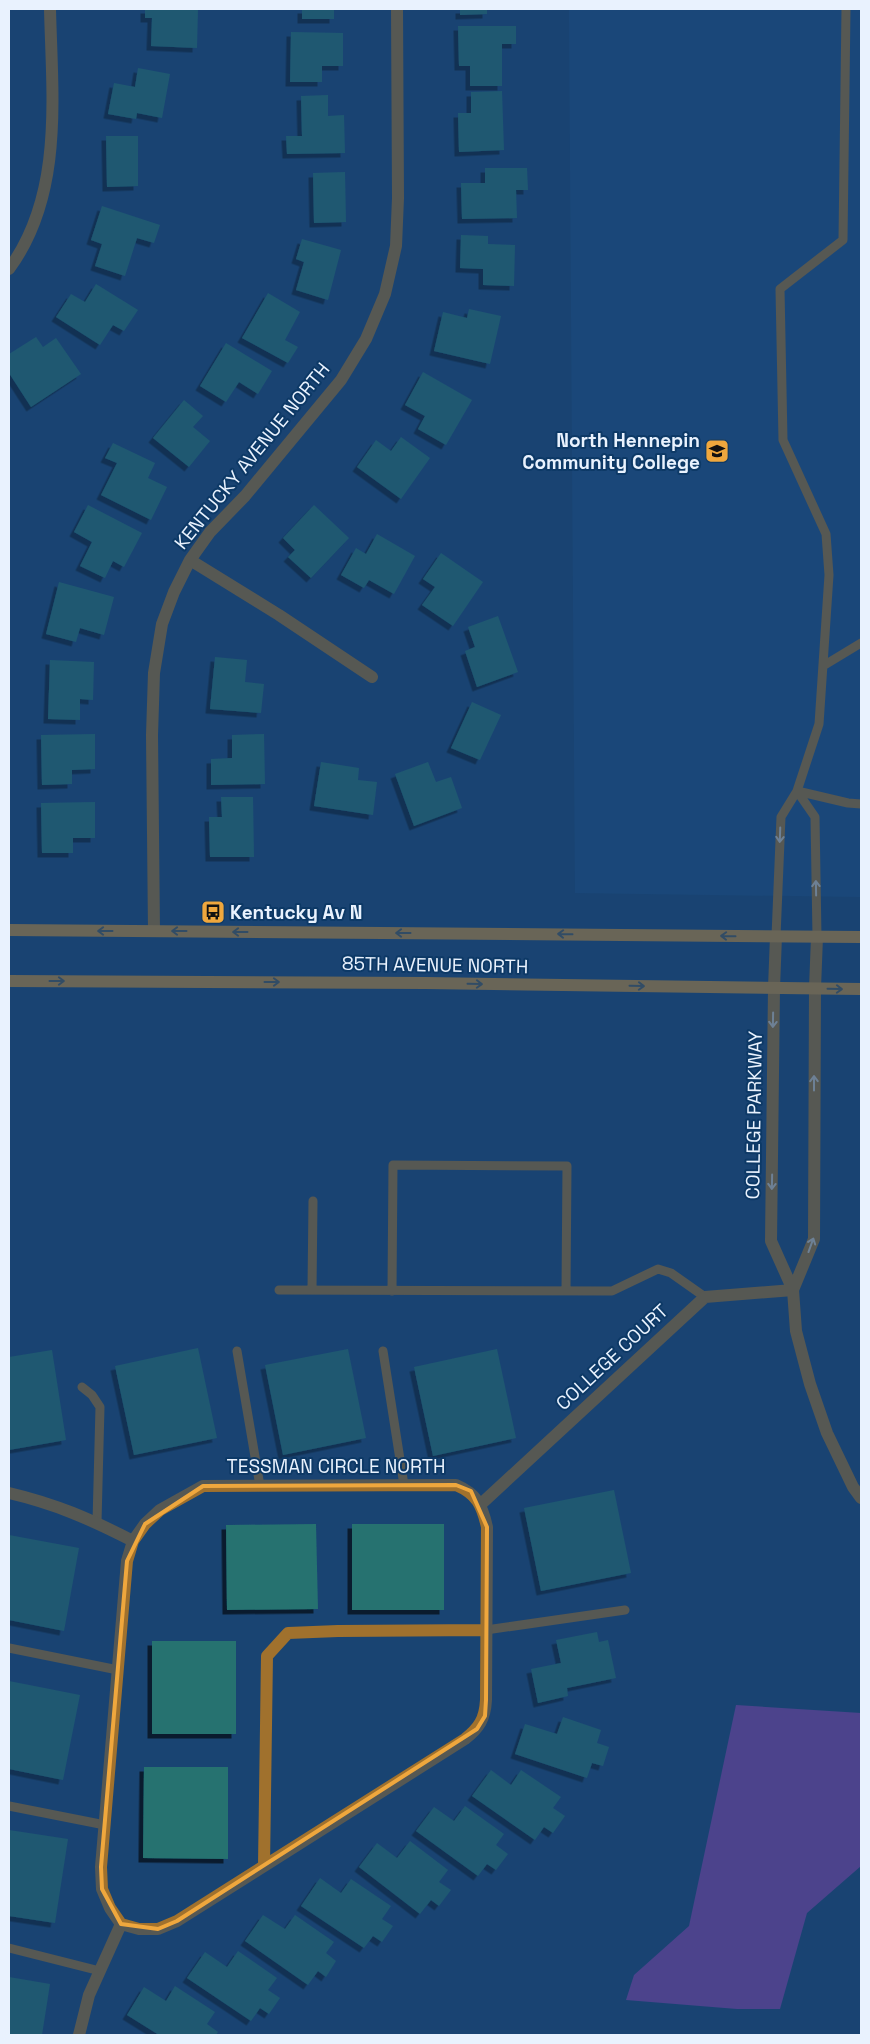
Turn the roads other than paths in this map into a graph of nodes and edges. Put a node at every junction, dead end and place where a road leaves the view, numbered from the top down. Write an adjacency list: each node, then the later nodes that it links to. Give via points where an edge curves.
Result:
1 (50, 9): 4 (street, via 52,137 46,183 33,227)
2 (397, 9): 5 (street, KENTUCKY AVENUE NORTH, via 396,246 385,294 366,339 341,380 245,496 210,532)
3 (846, 9): 7 (lane, via 843,240 780,288 783,440 826,534 829,575)
4 (9, 269)
5 (190, 560): 8 (street, via 279,614); 12 (street, KENTUCKY AVENUE NORTH, via 162,624 154,673)
6 (861, 643): 7 (lane)
7 (823, 666): 9 (lane, via 819,724)
8 (372, 677)
9 (797, 791): 10 (lane); 13 (lane, one-way to 13, via 781,816); 14 (lane, one-way to 9, via 815,817)
10 (861, 804)
11 (9, 930): 12 (main road, 85TH AVENUE NORTH, one-way to 11)
12 (154, 931): 13 (main road, 85TH AVENUE NORTH, one-way to 12)
13 (776, 936): 14 (main road, 85TH AVENUE NORTH); 17 (street, COLLEGE PARKWAY)
14 (817, 937): 15 (main road, 85TH AVENUE NORTH); 18 (street, COLLEGE PARKWAY)
15 (861, 937)
16 (9, 981): 17 (main road, 85TH AVENUE NORTH, one-way to 17)
17 (774, 988): 18 (main road, 85TH AVENUE NORTH); 23 (street, COLLEGE PARKWAY, one-way to 23, via 771,1241)
18 (814, 988): 19 (main road, 85TH AVENUE NORTH, one-way to 19); 23 (street, COLLEGE PARKWAY, one-way to 18, via 814,1239)
19 (861, 989)
20 (313, 1201): 22 (lane)
21 (279, 1290): 22 (lane)
22 (312, 1290): 24 (lane)
23 (793, 1290): 26 (street); 33 (street, COLLEGE PARKWAY, via 796,1331 810,1384 827,1433)
24 (392, 1291): 25 (lane); 25 (lane, via 393,1165 567,1166)
25 (566, 1291): 26 (lane, via 612,1291 658,1269 671,1273)
26 (705, 1297): 34 (street, COLLEGE COURT)
27 (237, 1351): 31 (lane)
28 (383, 1351): 30 (lane)
29 (82, 1387): 35 (lane, via 100,1407)
30 (404, 1485): 31 (street, TESSMAN CIRCLE NORTH); 34 (street, TESSMAN CIRCLE NORTH, via 456,1485 471,1491)
31 (260, 1486): 36 (street, TESSMAN CIRCLE NORTH, via 203,1486 160,1510 144,1524)
32 (9, 1493): 35 (street, via 42,1501)
33 (861, 1498)
34 (480, 1505): 38 (street, TESSMAN CIRCLE NORTH, via 487,1527)
35 (97, 1522): 36 (street)
36 (133, 1542): 40 (street, TESSMAN CIRCLE NORTH, via 127,1561)
37 (625, 1610): 38 (lane)
38 (486, 1630): 43 (street, TESSMAN CIRCLE NORTH, via 485,1716 477,1729); 43 (street, via 288,1633 267,1656)
39 (9, 1648): 40 (lane)
40 (118, 1670): 42 (street, TESSMAN CIRCLE NORTH)
41 (9, 1806): 42 (lane)
42 (104, 1825): 44 (street, TESSMAN CIRCLE NORTH, via 102,1889)
43 (264, 1866): 44 (street, TESSMAN CIRCLE NORTH, via 171,1924 158,1929 139,1929)
44 (122, 1924): 46 (street)
45 (9, 1948): 46 (lane)
46 (100, 1971): 47 (street, via 89,1995)
47 (79, 2035)

